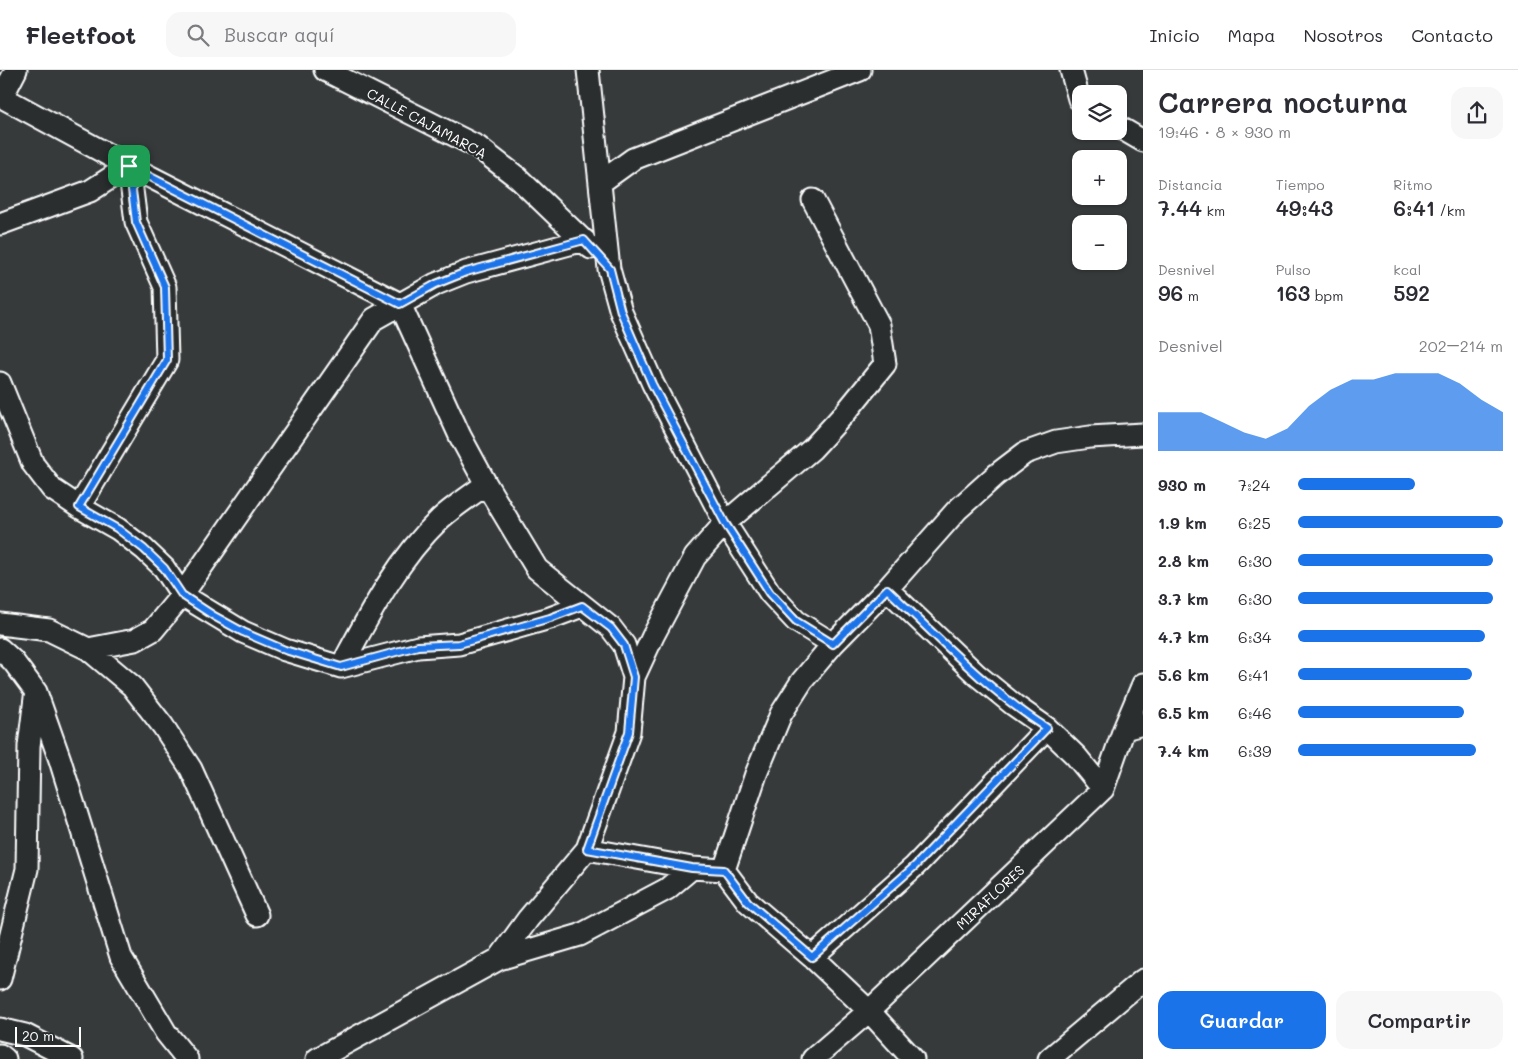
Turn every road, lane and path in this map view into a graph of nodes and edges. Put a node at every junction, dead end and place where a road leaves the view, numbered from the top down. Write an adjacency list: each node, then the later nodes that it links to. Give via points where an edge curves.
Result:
1 (16, 70): 7 (street)
2 (326, 70): 14 (street, CALLE CAJAMARCA, via 478,147 518,178)
3 (588, 70): 11 (street)
4 (860, 70): 11 (street, via 633,160)
5 (1071, 70): 6 (street)
6 (1075, 85)
7 (1, 97): 10 (street)
8 (1127, 132): 9 (street)
9 (1143, 141)
10 (129, 166): 13 (street, via 90,190); 16 (street); 20 (street, via 136,222 165,287 167,360)
11 (601, 182): 15 (street)
12 (813, 200): 21 (street, via 878,324 884,364 812,448)
13 (0, 224)
14 (584, 240): 15 (street, CALLE CAJAMARCA); 16 (street, via 466,272)
15 (610, 269): 21 (street, via 621,312 652,384)
16 (400, 304): 19 (street, via 460,436); 23 (street, via 374,319)
17 (2, 395): 20 (street, via 33,464 52,489)
18 (1143, 434): 22 (street, via 1056,442 1025,453 957,510)
19 (486, 484): 24 (street, via 538,569); 29 (street, via 440,519 414,549 378,599)
20 (79, 507): 23 (street, via 118,529 144,549 164,568)
21 (725, 523): 26 (street, via 770,593 796,621); 30 (street, via 694,558)
22 (887, 589): 26 (street); 34 (street, via 977,675)
23 (182, 595): 28 (street, via 153,630 135,640); 29 (street, via 243,632 285,650)
24 (582, 606): 29 (street, via 459,644 418,646); 30 (street, via 611,628 624,645)
25 (0, 624): 28 (street, via 49,630)
26 (833, 644): 38 (street, via 802,681 781,714 756,774)
27 (0, 649): 32 (street)
28 (88, 649): 39 (street, via 132,686 191,769)
29 (341, 667)
30 (634, 677): 36 (street, via 629,732)
31 (1143, 684): 33 (street, MIRAFLORES)
32 (36, 692): 42 (street, via 29,746 27,869); 49 (street, via 121,957 166,1033)
33 (1133, 726): 35 (street, MIRAFLORES)
34 (1047, 728): 35 (street); 40 (street, via 915,866)
35 (1104, 789): 44 (street, MIRAFLORES)
36 (587, 849): 37 (street); 41 (street)
37 (692, 868): 38 (street); 41 (street, via 667,889 580,935)
38 (724, 870): 40 (street, via 748,902)
39 (256, 915)
40 (812, 957): 44 (street)
41 (499, 959): 50 (street)
42 (0, 979)
43 (1143, 980): 53 (street)
44 (869, 1011): 51 (street, MIRAFLORES); 52 (street)
45 (0, 1029): 48 (street, via 25,1035)
46 (0, 1054): 47 (street)
47 (5, 1059)
48 (72, 1059)
49 (187, 1059)
50 (317, 1059)
51 (813, 1059)
52 (913, 1059)
53 (1049, 1059)

